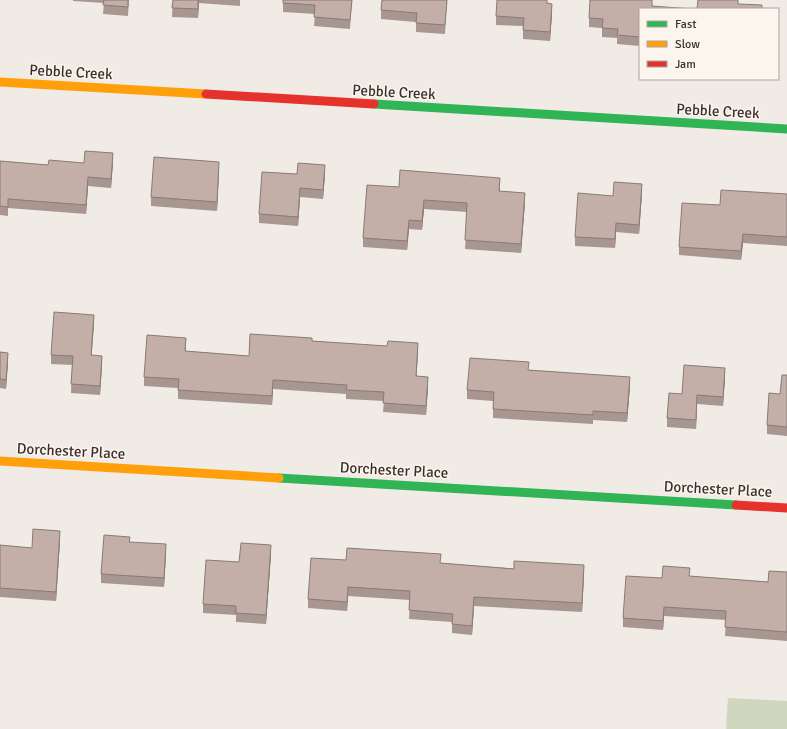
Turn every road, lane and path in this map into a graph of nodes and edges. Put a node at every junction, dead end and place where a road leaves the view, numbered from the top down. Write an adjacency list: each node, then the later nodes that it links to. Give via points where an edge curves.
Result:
1 (0, 82): 2 (street, Pebble Creek)
2 (787, 129)
3 (0, 461): 4 (street, Dorchester Place)
4 (787, 508)

